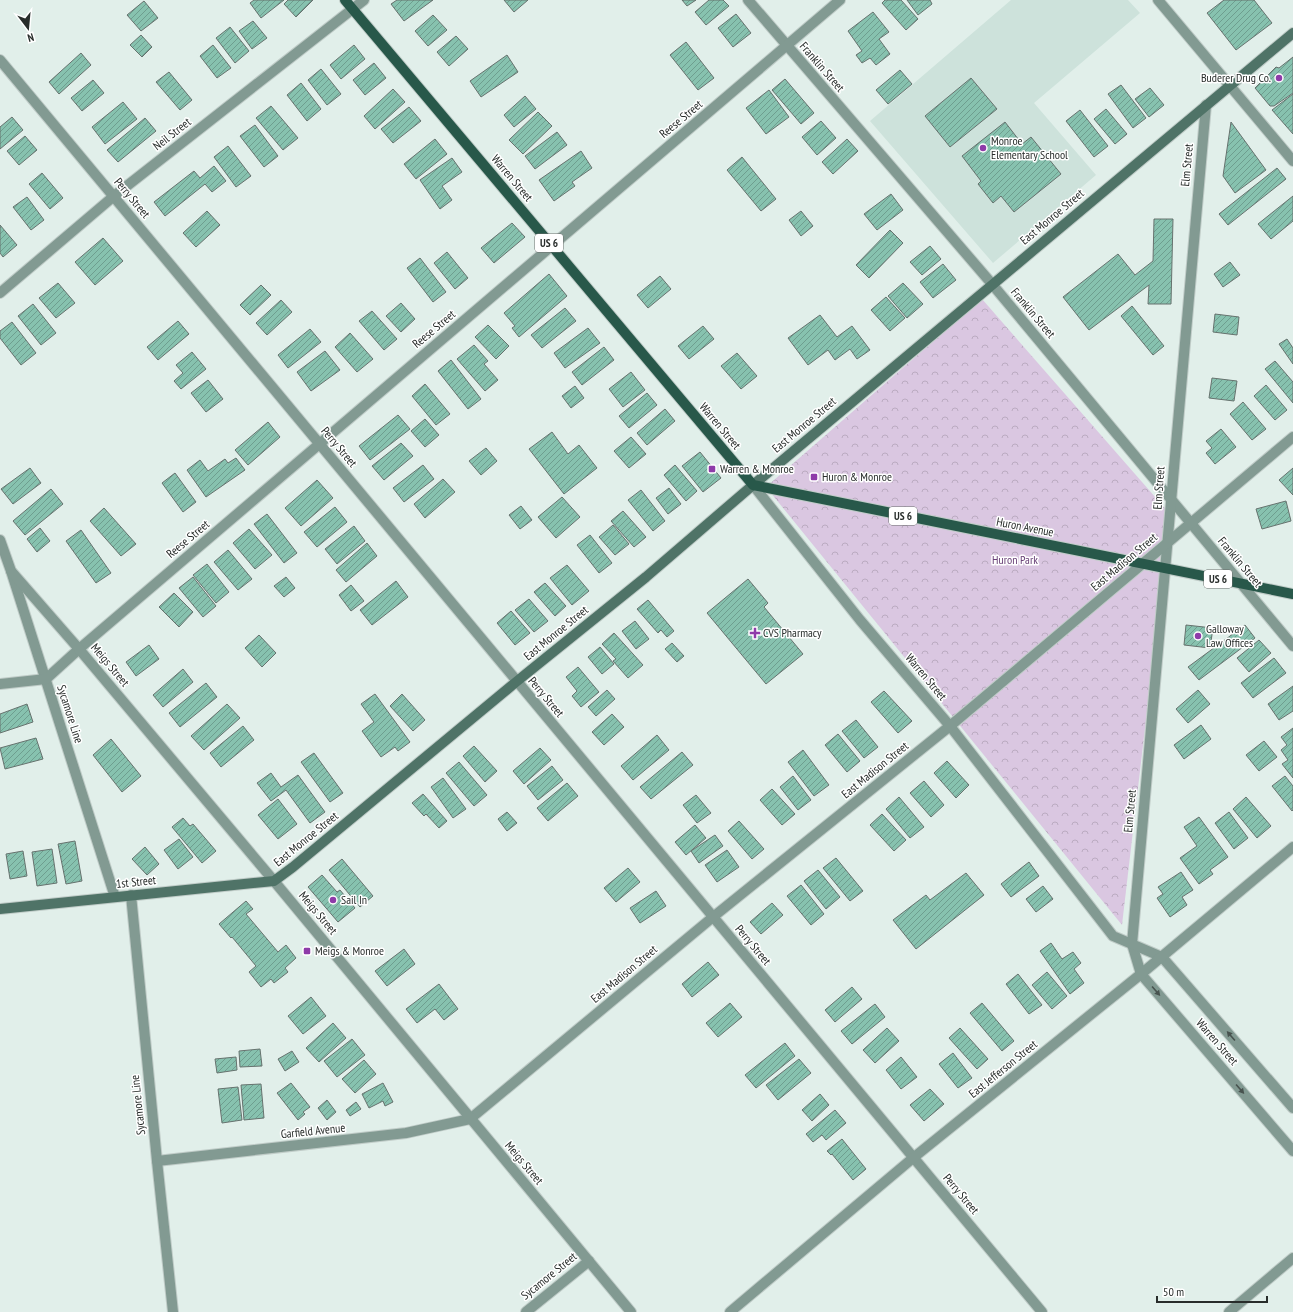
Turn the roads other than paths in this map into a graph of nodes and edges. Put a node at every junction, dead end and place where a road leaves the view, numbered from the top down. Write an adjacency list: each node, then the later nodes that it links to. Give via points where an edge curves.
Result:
1 (345, 0): 6 (main road, Warren Street / US 6)
2 (364, 0): 6 (street, Neil Street)
3 (748, 0): 8 (street, Franklin Street)
4 (840, 0): 8 (street, Reese Street)
5 (1158, 0): 10 (street)
6 (353, 9): 13 (street, Neil Street); 14 (main road, Warren Street / US 6)
7 (1293, 33): 10 (main road, East Monroe Street)
8 (787, 46): 14 (street, Reese Street); 15 (street, Franklin Street)
9 (0, 60): 13 (street, Perry Street)
10 (1230, 85): 11 (main road, East Monroe Street); 12 (street)
11 (1206, 105): 15 (main road, East Monroe Street); 20 (street, Elm Street)
12 (1293, 161)
13 (114, 196): 16 (street, Neil Street); 18 (street, Perry Street)
14 (552, 246): 18 (street, Reese Street); 19 (main road, Warren Street / US 6)
15 (992, 284): 19 (main road, East Monroe Street); 20 (street, Franklin Street)
16 (0, 293)
17 (1293, 436): 21 (street, East Madison Street)
18 (320, 444): 30 (street, Reese Street); 32 (street, Perry Street)
19 (753, 485): 24 (main road, Huron Avenue / US 6); 32 (main road, East Monroe Street, via 646,577); 34 (street, Warren Street, via 860,620)
20 (1171, 500): 21 (street, Franklin Street); 23 (street, Elm Street)
21 (1191, 523): 23 (street, East Madison Street); 27 (street, Franklin Street)
22 (0, 540): 26 (street, Sycamore Line)
23 (1167, 543): 24 (street, East Madison Street); 25 (street, Elm Street)
24 (1142, 564): 25 (main road, Huron Avenue / US 6); 34 (street, East Madison Street)
25 (1165, 569): 27 (main road, Huron Avenue / US 6); 41 (street, Elm Street)
26 (11, 571): 30 (street, Meigs Street); 31 (street, Sycamore Line)
27 (1242, 584): 28 (main road, Huron Avenue / US 6); 29 (street, Franklin Street)
28 (1293, 594)
29 (1293, 646)
30 (79, 649): 31 (street, Reese Street); 36 (street, Meigs Street)
31 (46, 679): 33 (street); 38 (street, Sycamore Line)
32 (516, 682): 36 (main road, East Monroe Street); 40 (street, Perry Street)
33 (0, 684)
34 (950, 726): 40 (street, East Madison Street); 41 (street, Warren Street, via 1113,936)
35 (1293, 847): 42 (street, East Jefferson Street)
36 (274, 881): 37 (main road, 1st Street); 45 (street, Meigs Street)
37 (131, 895): 38 (main road, 1st Street); 48 (street, Sycamore Line)
38 (115, 897): 39 (main road, 1st Street)
39 (0, 909)
40 (713, 918): 45 (street, East Madison Street); 47 (street, Perry Street)
41 (1132, 944): 42 (street, Warren Street); 43 (street, Warren Street)
42 (1162, 957): 43 (street, East Jefferson Street); 44 (street, Warren Street, one-way to 42)
43 (1141, 974): 46 (street, Warren Street, one-way to 46); 47 (street, East Jefferson Street)
44 (1293, 1108)
45 (470, 1119): 48 (street, Garfield Avenue, via 406,1134); 50 (street, Meigs Street)
46 (1293, 1151)
47 (913, 1158): 54 (street, East Jefferson Street); 55 (street, Perry Street)
48 (157, 1161): 51 (street, Sycamore Line)
49 (1293, 1258): 56 (street)
50 (589, 1261): 52 (street, Sycamore Street); 53 (street, Meigs Street)
51 (173, 1312)
52 (526, 1312)
53 (631, 1312)
54 (730, 1312)
55 (1042, 1312)
56 (1229, 1312)

